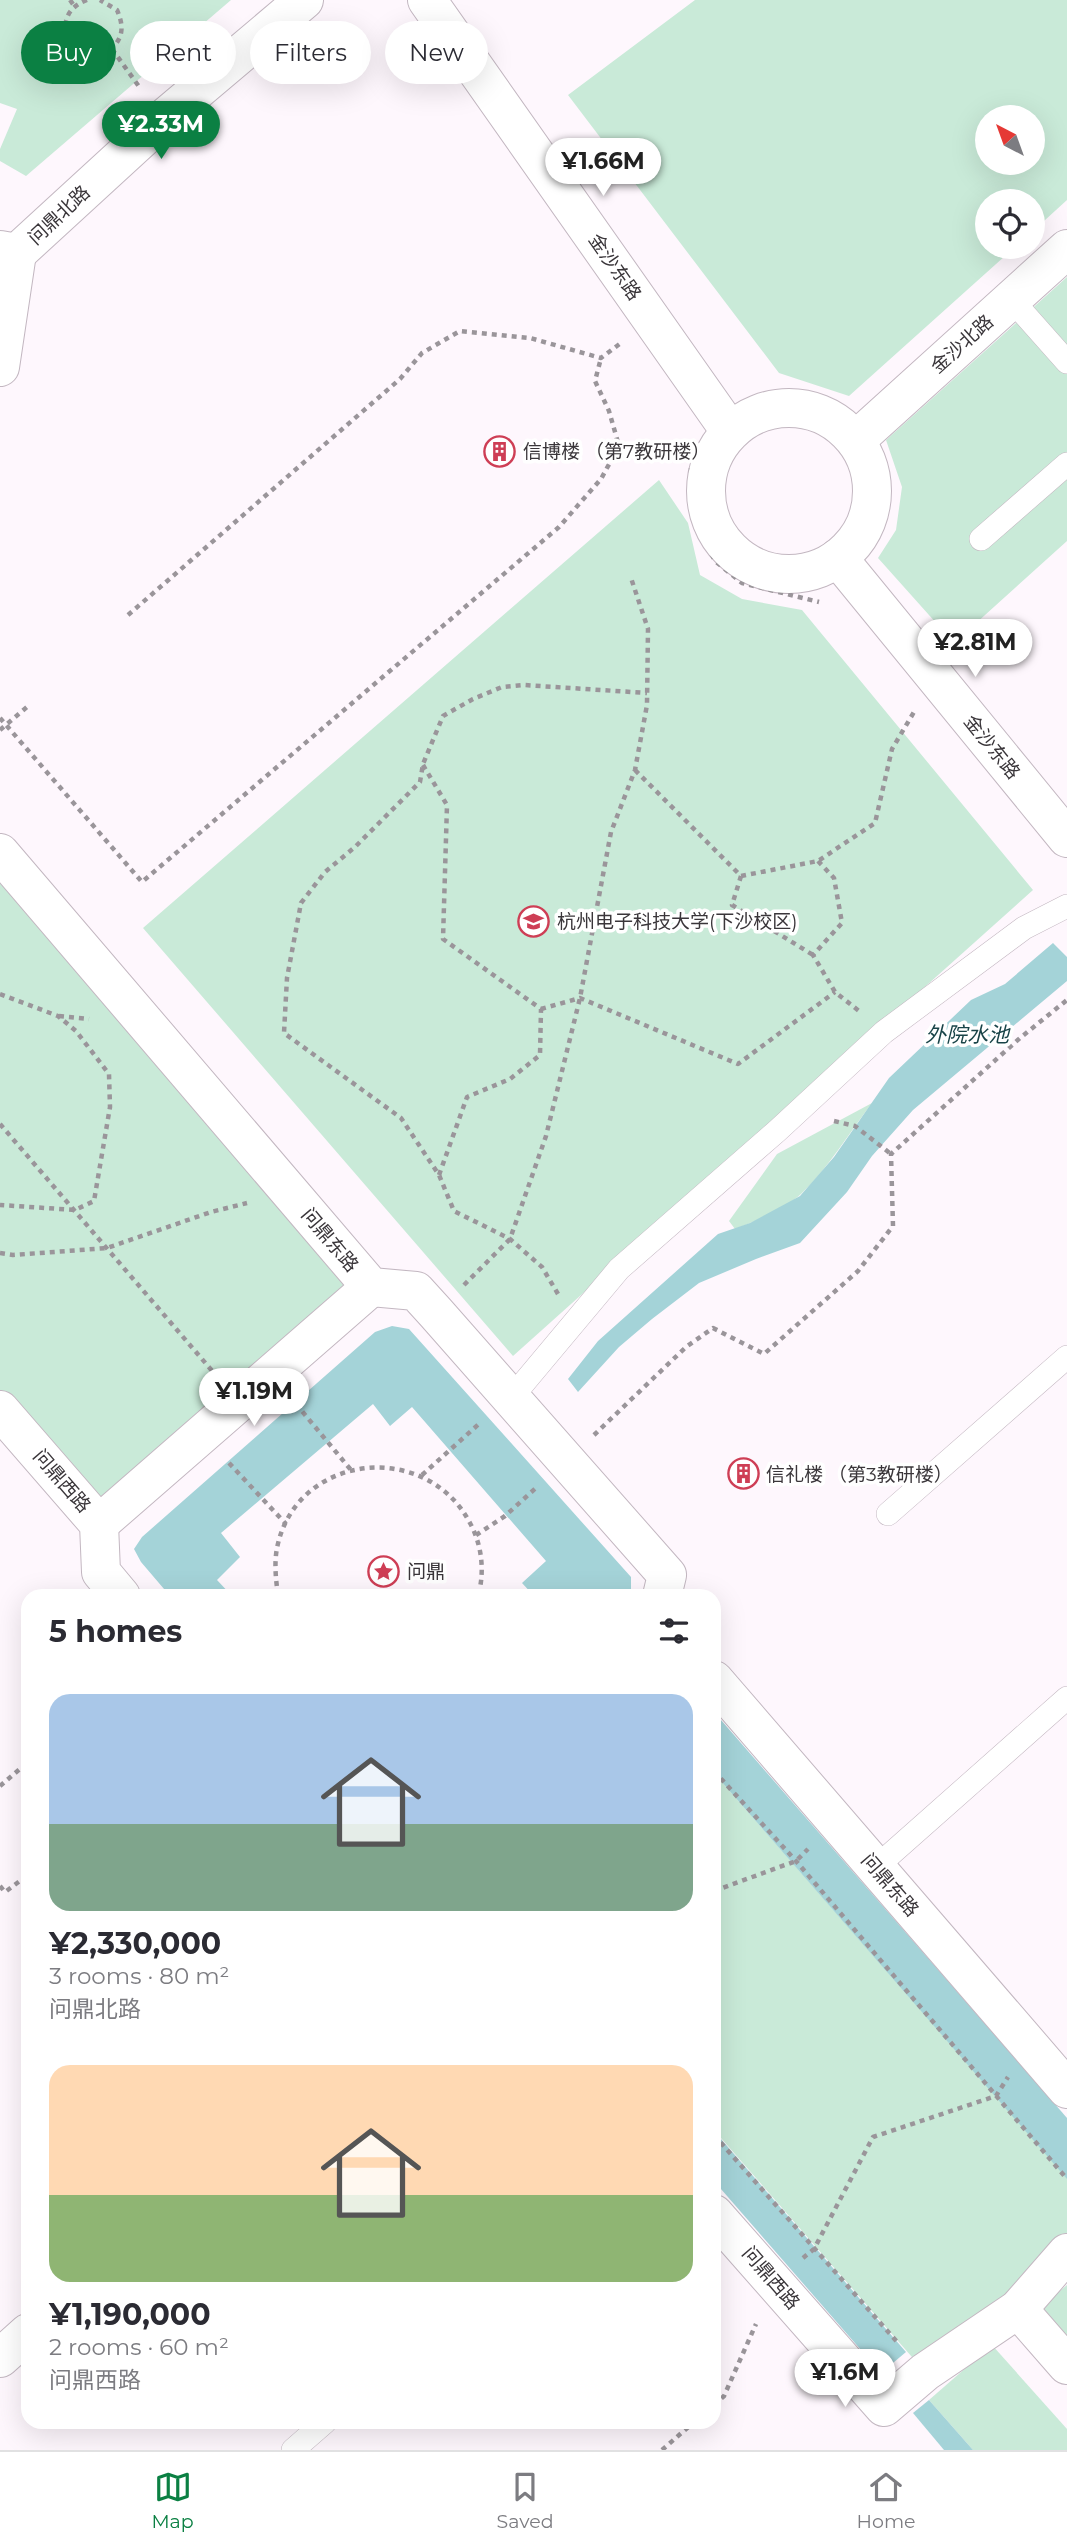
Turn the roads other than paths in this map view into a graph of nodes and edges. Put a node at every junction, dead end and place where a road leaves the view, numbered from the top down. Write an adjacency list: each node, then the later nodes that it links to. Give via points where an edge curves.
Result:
1 (304, 0): 4 (street, 问鼎北路)
2 (426, 0): 8 (street, 金沙东路)
3 (1067, 249): 5 (street, 金沙北路)
4 (8, 251): 7 (street)
5 (1011, 299): 6 (lane); 9 (street, 金沙北路)
6 (1067, 362)
7 (0, 367)
8 (730, 431): 9 (street, via 751,415 779,407 808,409 835,421); 12 (street, via 714,452 706,478 706,504 714,529 730,551 751,566 776,574 803,574)
9 (856, 440): 12 (street, via 869,466 873,494 867,523)
10 (1067, 464): 11 (lane)
11 (981, 539)
12 (838, 558): 13 (street, 金沙东路)
13 (1067, 838)
14 (0, 853): 16 (street, 问鼎东路)
15 (1067, 906): 18 (lane, via 1024,928 884,1032 619,1269)
16 (371, 1287): 18 (street, 问鼎东路, via 416,1291 436,1313); 21 (street)
17 (1067, 1357): 20 (lane)
18 (498, 1408): 23 (street, 问鼎东路, via 554,1471 667,1575)
19 (0, 1409): 21 (street, 问鼎西路)
20 (888, 1514)
21 (99, 1524): 22 (street, 问鼎西路, via 101,1572)
22 (115, 1589)
23 (664, 1589)
24 (721, 1688): 26 (street, 问鼎东路)
25 (1067, 1698): 26 (lane)
26 (875, 1868): 27 (street, 问鼎东路)
27 (1067, 2089)
28 (721, 2222): 30 (street, 问鼎西路, via 884,2407 925,2372)
29 (1067, 2253): 30 (street)
30 (1018, 2309): 33 (street)
31 (21, 2339): 32 (street)
32 (0, 2358)
33 (1067, 2365)
34 (317, 2429): 35 (lane)
35 (293, 2450)

